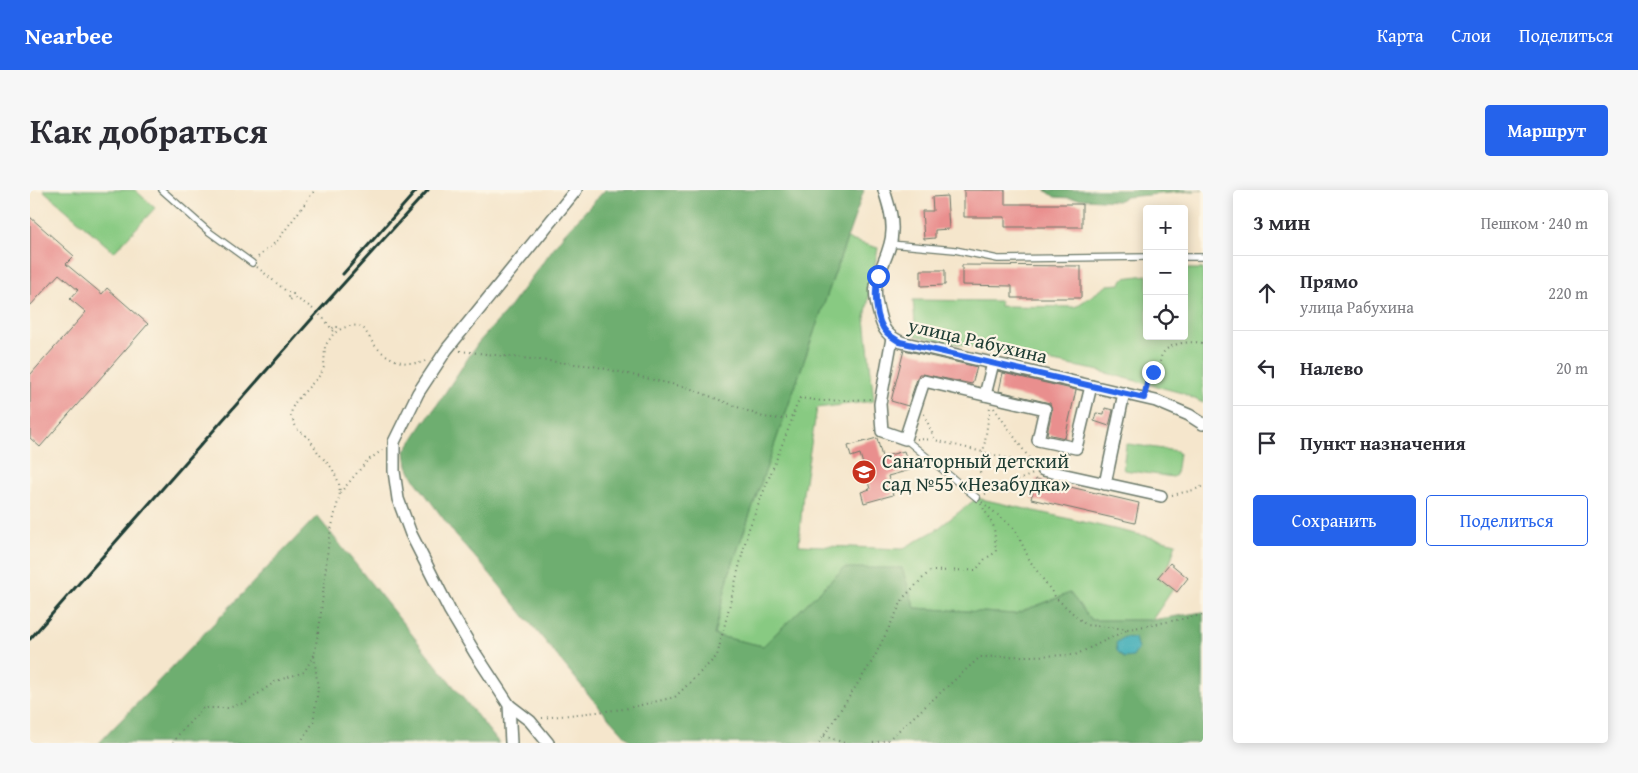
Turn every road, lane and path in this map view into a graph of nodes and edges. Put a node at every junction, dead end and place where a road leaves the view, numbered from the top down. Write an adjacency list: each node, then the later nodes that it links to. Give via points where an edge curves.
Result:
1 (162, 190): 9 (lane, via 208,231)
2 (315, 190): 9 (path, via 277,241)
3 (576, 190): 13 (street)
4 (884, 190): 5 (street, улица Рабухина, via 891,216)
5 (890, 244): 6 (lane, via 956,250 998,259); 11 (street, улица Рабухина, via 875,288 881,322)
6 (1143, 257)
7 (1188, 257): 8 (lane)
8 (1203, 257)
9 (252, 263): 10 (path, via 292,293 290,300 299,299 328,322 331,329 336,326)
10 (335, 333): 14 (path, via 341,328 356,326 364,329 374,345 394,360 421,363); 31 (path, via 325,346 321,374 296,401 291,416 297,428 332,468)
11 (892, 338): 15 (street, улица Рабухина); 21 (street)
12 (1203, 343): 20 (path, via 1182,343 1168,348 1148,379)
13 (447, 349): 19 (path, via 593,366 689,388 763,417 780,419 792,416); 26 (street, via 418,393)
14 (430, 358)
15 (993, 363): 16 (street, улица Рабухина); 18 (street)
16 (1091, 386): 17 (street, улица Рабухина); 18 (street, via 1076,448 1038,440 1045,410)
17 (1124, 393): 20 (street, улица Рабухина); 29 (street)
18 (985, 395): 22 (street, via 924,381)
19 (800, 398): 21 (path); 38 (path, via 748,531 717,656 675,697 624,709)
20 (1144, 398): 23 (street, улица Рабухина, via 1173,407)
21 (881, 400): 24 (street, via 882,430)
22 (917, 400): 24 (street); 25 (path)
23 (1203, 424)
24 (905, 439): 25 (path); 33 (lane)
25 (935, 440): 27 (path)
26 (394, 442): 31 (path, via 367,461); 37 (street, via 398,499 411,534 450,611)
27 (983, 452): 27 (path, via 990,402 1034,465 1017,461); 33 (path)
28 (1042, 470): 29 (street); 33 (path)
29 (1105, 484): 32 (street)
30 (1203, 486): 32 (path)
31 (340, 494): 36 (path, via 329,538)
32 (1161, 496)
33 (977, 498): 35 (path, via 1015,529 1030,561 1057,599 1086,626); 39 (path, via 994,527 996,552 976,570 930,571 904,597 873,660)
34 (1203, 615): 35 (path)
35 (1128, 629): 46 (path, via 1075,655 980,658 888,740)
36 (314, 655): 40 (path, via 304,672 276,681 247,702 228,708 203,708); 41 (path, via 318,689 313,723)
37 (509, 705): 38 (street); 42 (street)
38 (530, 721): 43 (street)
39 (824, 736): 44 (path); 45 (path)
40 (173, 743)
41 (300, 743)
42 (511, 743)
43 (548, 743)
44 (819, 743)
45 (845, 743)
46 (873, 743)

